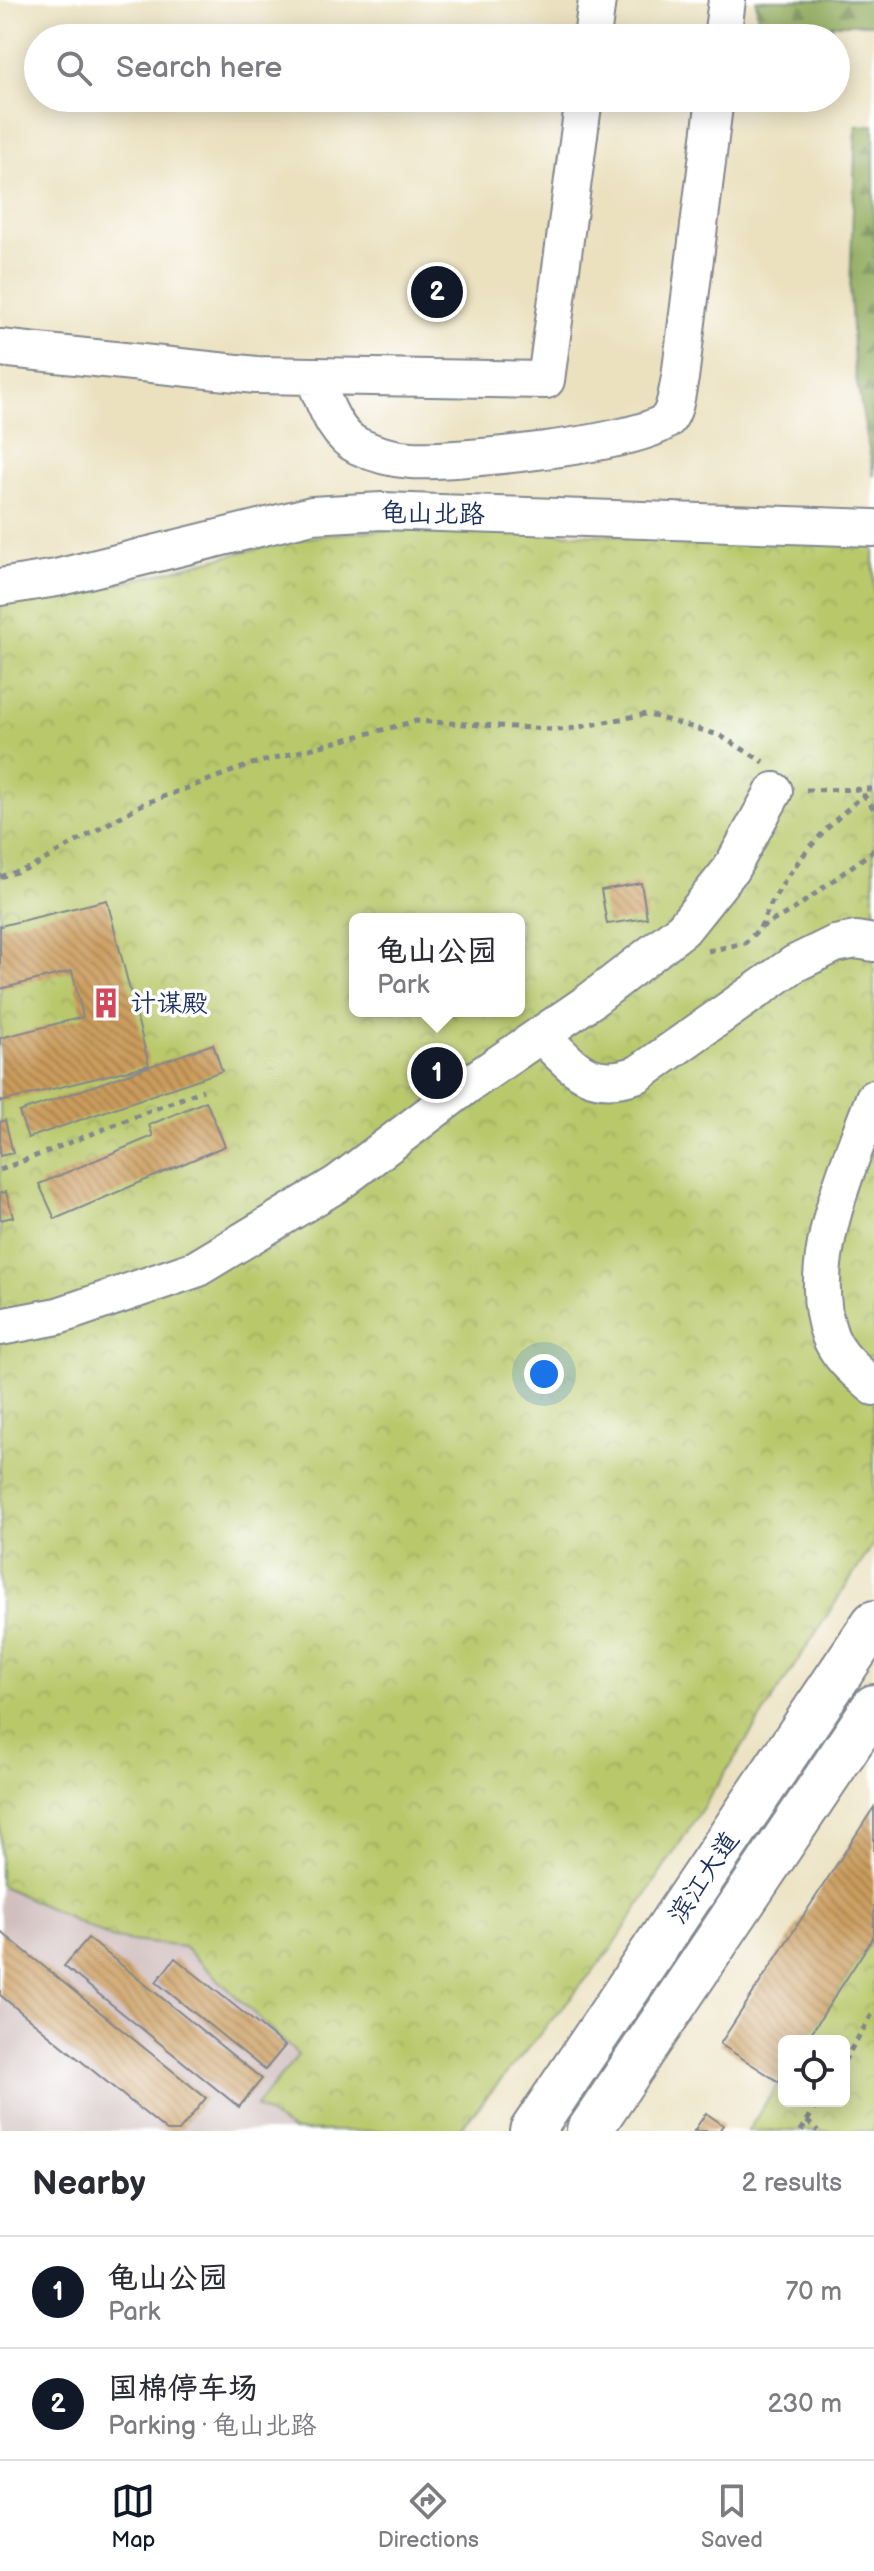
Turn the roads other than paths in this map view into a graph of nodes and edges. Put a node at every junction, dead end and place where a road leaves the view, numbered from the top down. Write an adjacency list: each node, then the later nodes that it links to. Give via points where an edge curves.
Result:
1 (597, 0): 3 (street)
2 (727, 0): 4 (street)
3 (594, 24)
4 (724, 24)
5 (582, 112): 8 (street, via 546,380)
6 (713, 112): 8 (street, via 680,378 668,419 654,428 564,446 459,460 411,460 355,445 336,425)
7 (0, 348): 8 (street, via 186,370)
8 (313, 376)
9 (874, 528): 10 (street, 龟山北路, via 382,511 312,515 70,575)
10 (0, 587)
11 (774, 791): 13 (street, via 731,869 683,929)
12 (874, 943): 13 (street, via 835,944 794,964 638,1074 619,1080 589,1078)
13 (541, 1035): 15 (street, via 337,1184 196,1269 58,1316)
14 (874, 1098): 16 (street, via 838,1192 824,1275 830,1337 844,1359)
15 (0, 1327)
16 (874, 1387)
17 (874, 1623): 19 (main road, 滨江大道)
18 (874, 1707): 20 (main road, 滨江大道)
19 (532, 2131)
20 (589, 2131)

